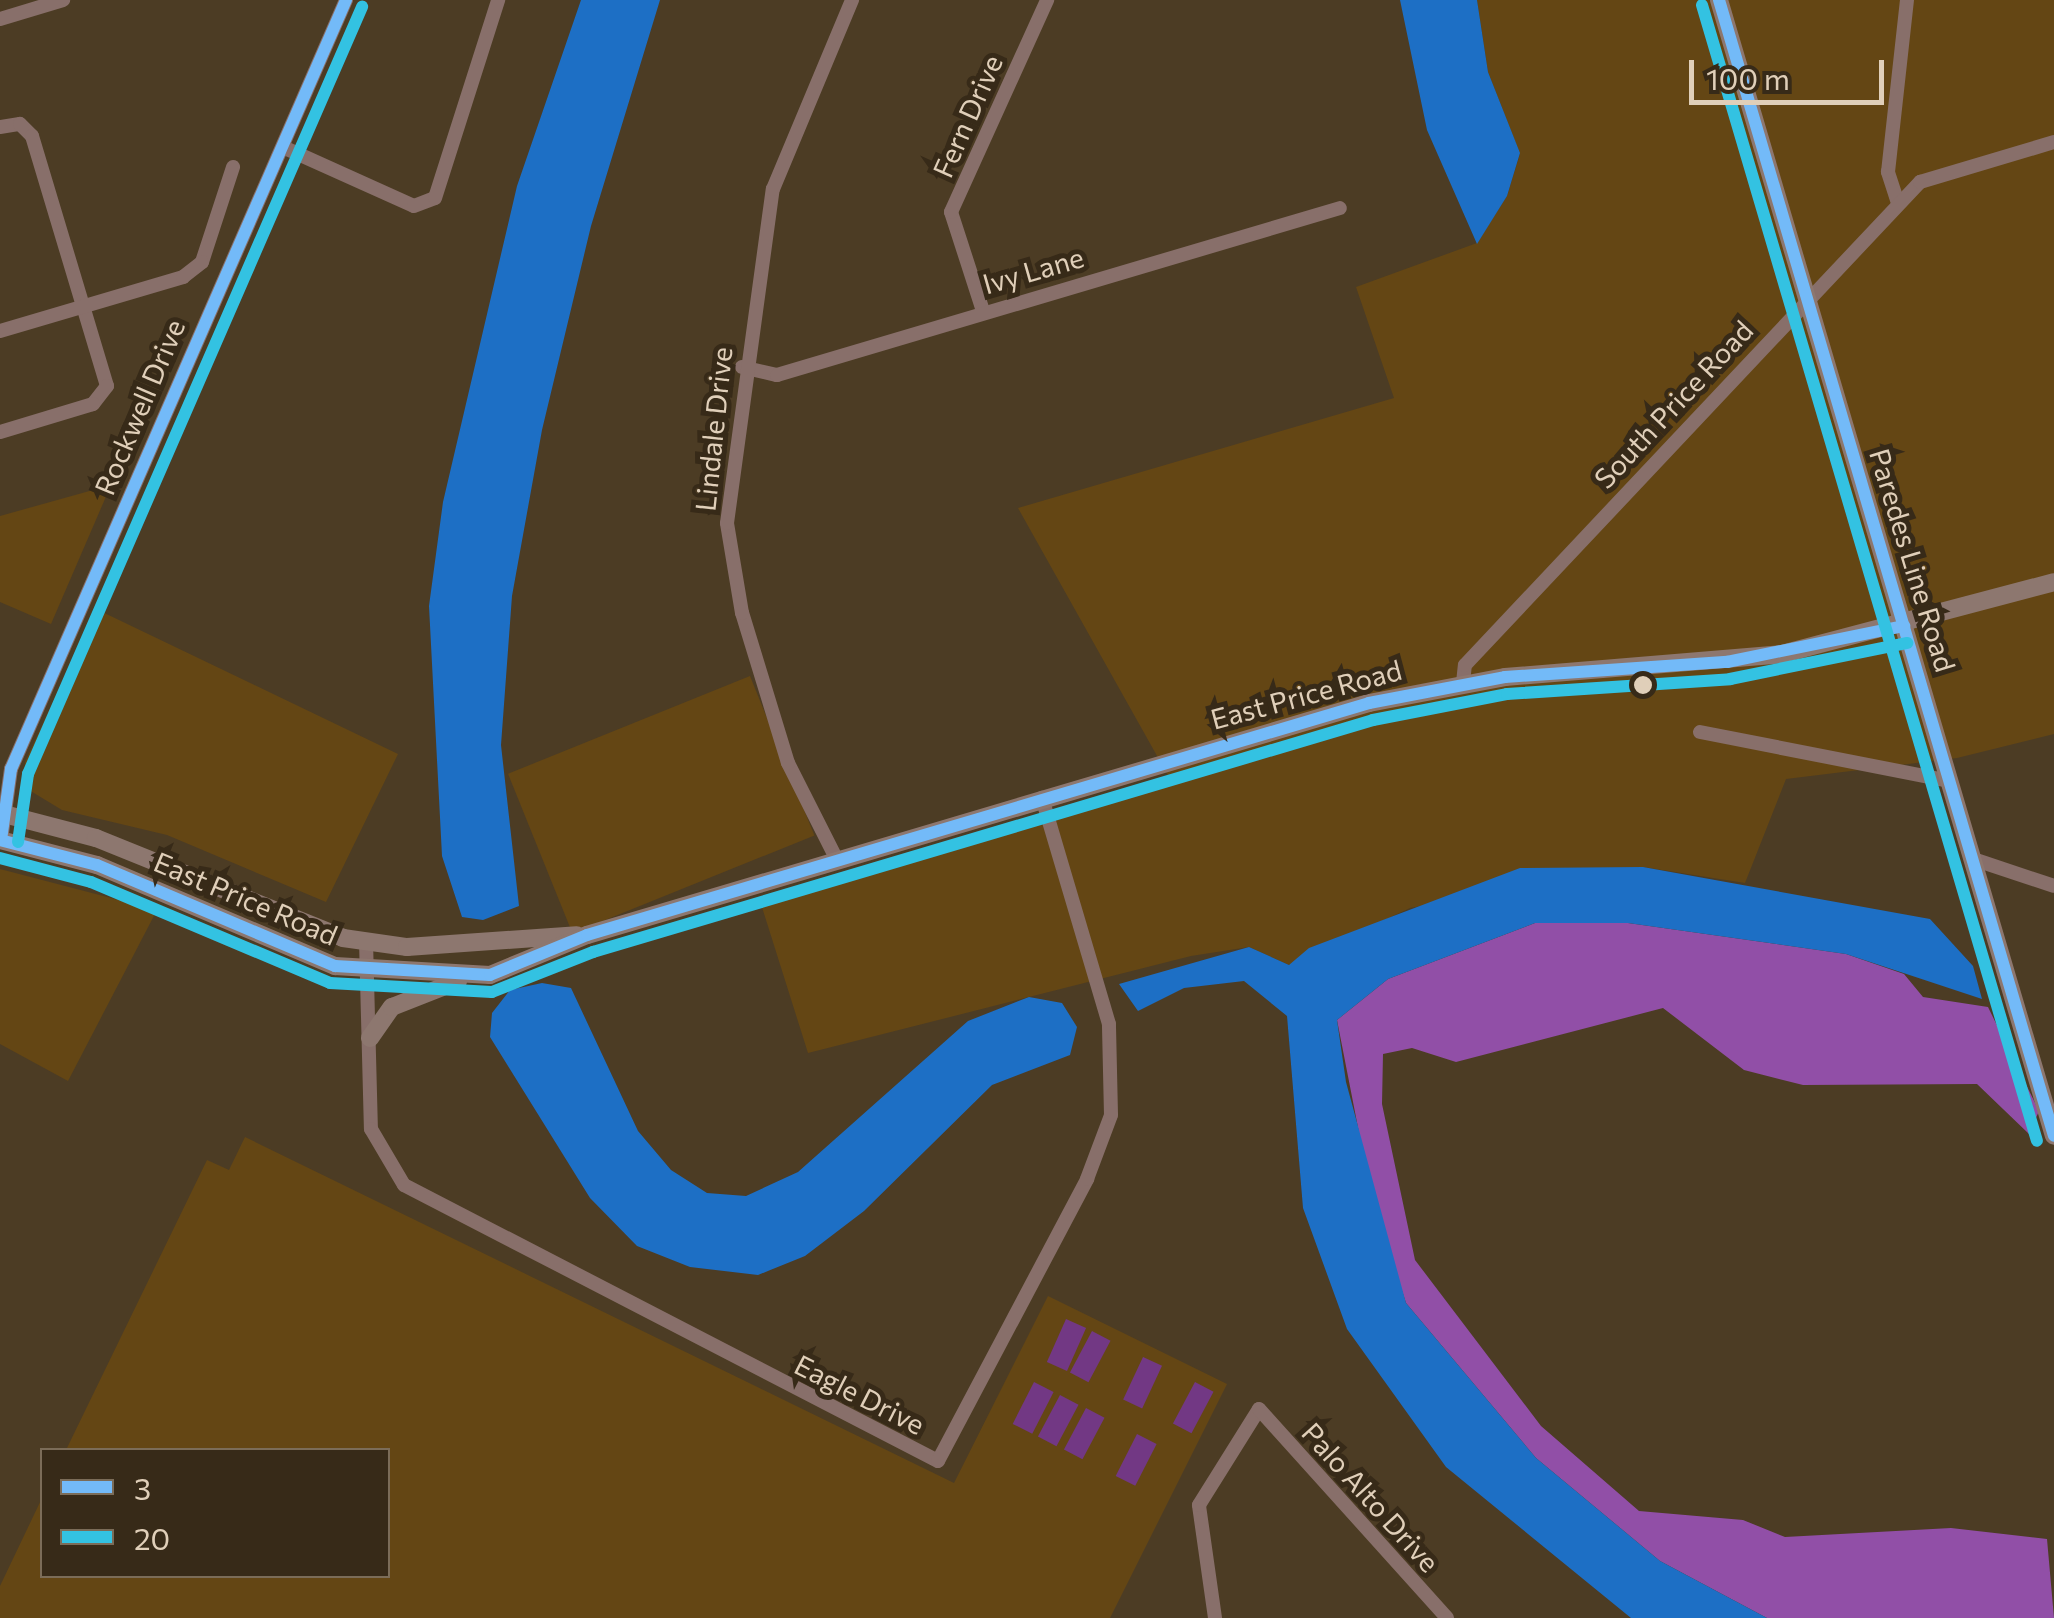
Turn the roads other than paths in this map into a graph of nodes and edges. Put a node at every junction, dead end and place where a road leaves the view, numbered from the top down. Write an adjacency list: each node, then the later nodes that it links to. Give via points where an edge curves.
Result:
1 (63, 0): 8 (street)
2 (346, 0): 11 (street, Rockwell Drive)
3 (498, 0): 11 (street, via 435,198 414,206)
4 (852, 0): 21 (street, Lindale Drive, via 773,189)
5 (1046, 0): 19 (street, Fern Drive, via 951,212)
6 (1720, 0): 17 (main road, Paredes Line Road)
7 (1907, 0): 13 (street, via 1888,172)
8 (0, 19)
9 (0, 128): 18 (street, via 20,124 32,136)
10 (2054, 142): 13 (street, South Price Road, via 1920,182)
11 (285, 148): 16 (street, Rockwell Drive)
12 (233, 167): 15 (street)
13 (1898, 203): 17 (street, South Price Road)
14 (1340, 208): 19 (street, Ivy Lane)
15 (202, 262): 16 (street); 18 (street, via 126,284 113,298)
16 (225, 273): 29 (street, Rockwell Drive, via 11,769)
17 (1807, 297): 24 (main road, Paredes Line Road); 25 (street, South Price Road, via 1465,666)
18 (83, 306): 20 (street); 22 (street, via 105,374 102,400)
19 (983, 311): 21 (street, Ivy Lane, via 777,375)
20 (0, 331)
21 (742, 368): 31 (street, Lindale Drive, via 730,563 788,763)
22 (0, 432)
23 (2054, 582): 24 (main road, East Price Road)
24 (1904, 626): 25 (main road, East Price Road, via 1727,662); 27 (main road, Paredes Line Road)
25 (1463, 682): 28 (main road, East Price Road)
26 (1700, 732): 27 (street)
27 (1950, 781): 32 (main road, Paredes Line Road)
28 (1042, 798): 31 (main road, East Price Road); 38 (street, Eagle Drive, via 1109,1024 1112,1114 1088,1179 938,1462 404,1186 371,1129)
29 (3, 813): 30 (street, Rockwell Drive); 35 (main road, East Price Road)
30 (1, 840): 36 (main road, East Price Road, via 97,865 302,956)
31 (836, 860): 34 (main road, East Price Road)
32 (1973, 860): 33 (street); 39 (main road, Paredes Line Road)
33 (2054, 886)
34 (588, 934): 35 (main road, East Price Road, via 436,947); 37 (main road, East Price Road)
35 (366, 941): 36 (street, Eagle Drive)
36 (370, 974): 37 (main road, East Price Road); 38 (street, Eagle Drive)
37 (472, 976): 38 (main road, via 392,1007)
38 (370, 1038)
39 (2054, 1136)
40 (1215, 1618): 41 (street, Palo Alto Drive, via 1200,1505 1259,1409)
41 (1446, 1618)

